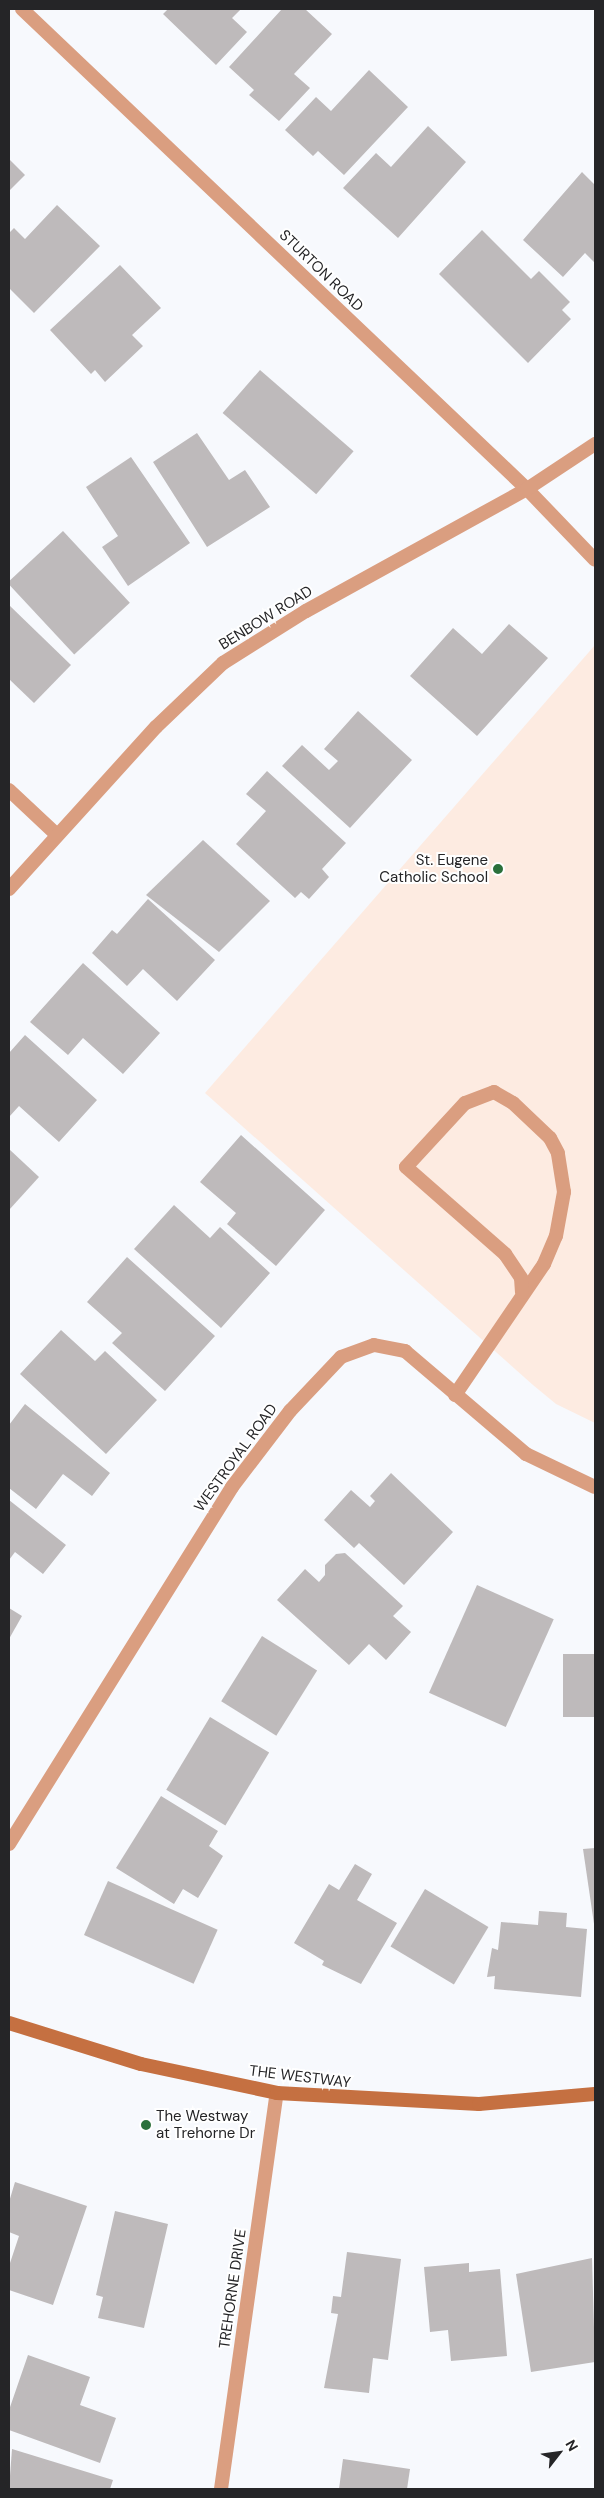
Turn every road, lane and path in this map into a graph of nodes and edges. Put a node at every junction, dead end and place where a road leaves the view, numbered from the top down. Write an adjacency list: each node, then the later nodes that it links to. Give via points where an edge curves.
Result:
1 (22, 9): 3 (street, STURTON ROAD)
2 (595, 444): 3 (street, BENBOW ROAD)
3 (527, 489): 4 (street, STURTON ROAD); 6 (street, BENBOW ROAD, via 306,611 223,663 156,727)
4 (595, 560)
5 (9, 790): 6 (street)
6 (57, 836): 7 (street, BENBOW ROAD)
7 (9, 889)
8 (522, 1292): 8 (street, via 544,1264 556,1236 562,1170 558,1153 541,1128 494,1092 464,1103 406,1167 505,1254 521,1278); 9 (street, via 511,1316)
9 (455, 1395): 10 (street, WESTROYAL ROAD, via 526,1454); 11 (street, WESTROYAL ROAD, via 405,1351 390,1346 360,1348 324,1371 232,1487)
10 (595, 1487)
11 (9, 1844)
12 (9, 2023): 13 (main road, THE WESTWAY, via 141,2064)
13 (277, 2093): 14 (main road, THE WESTWAY, via 479,2104); 15 (street, TREHORNE DRIVE)
14 (595, 2094)
15 (221, 2489)

